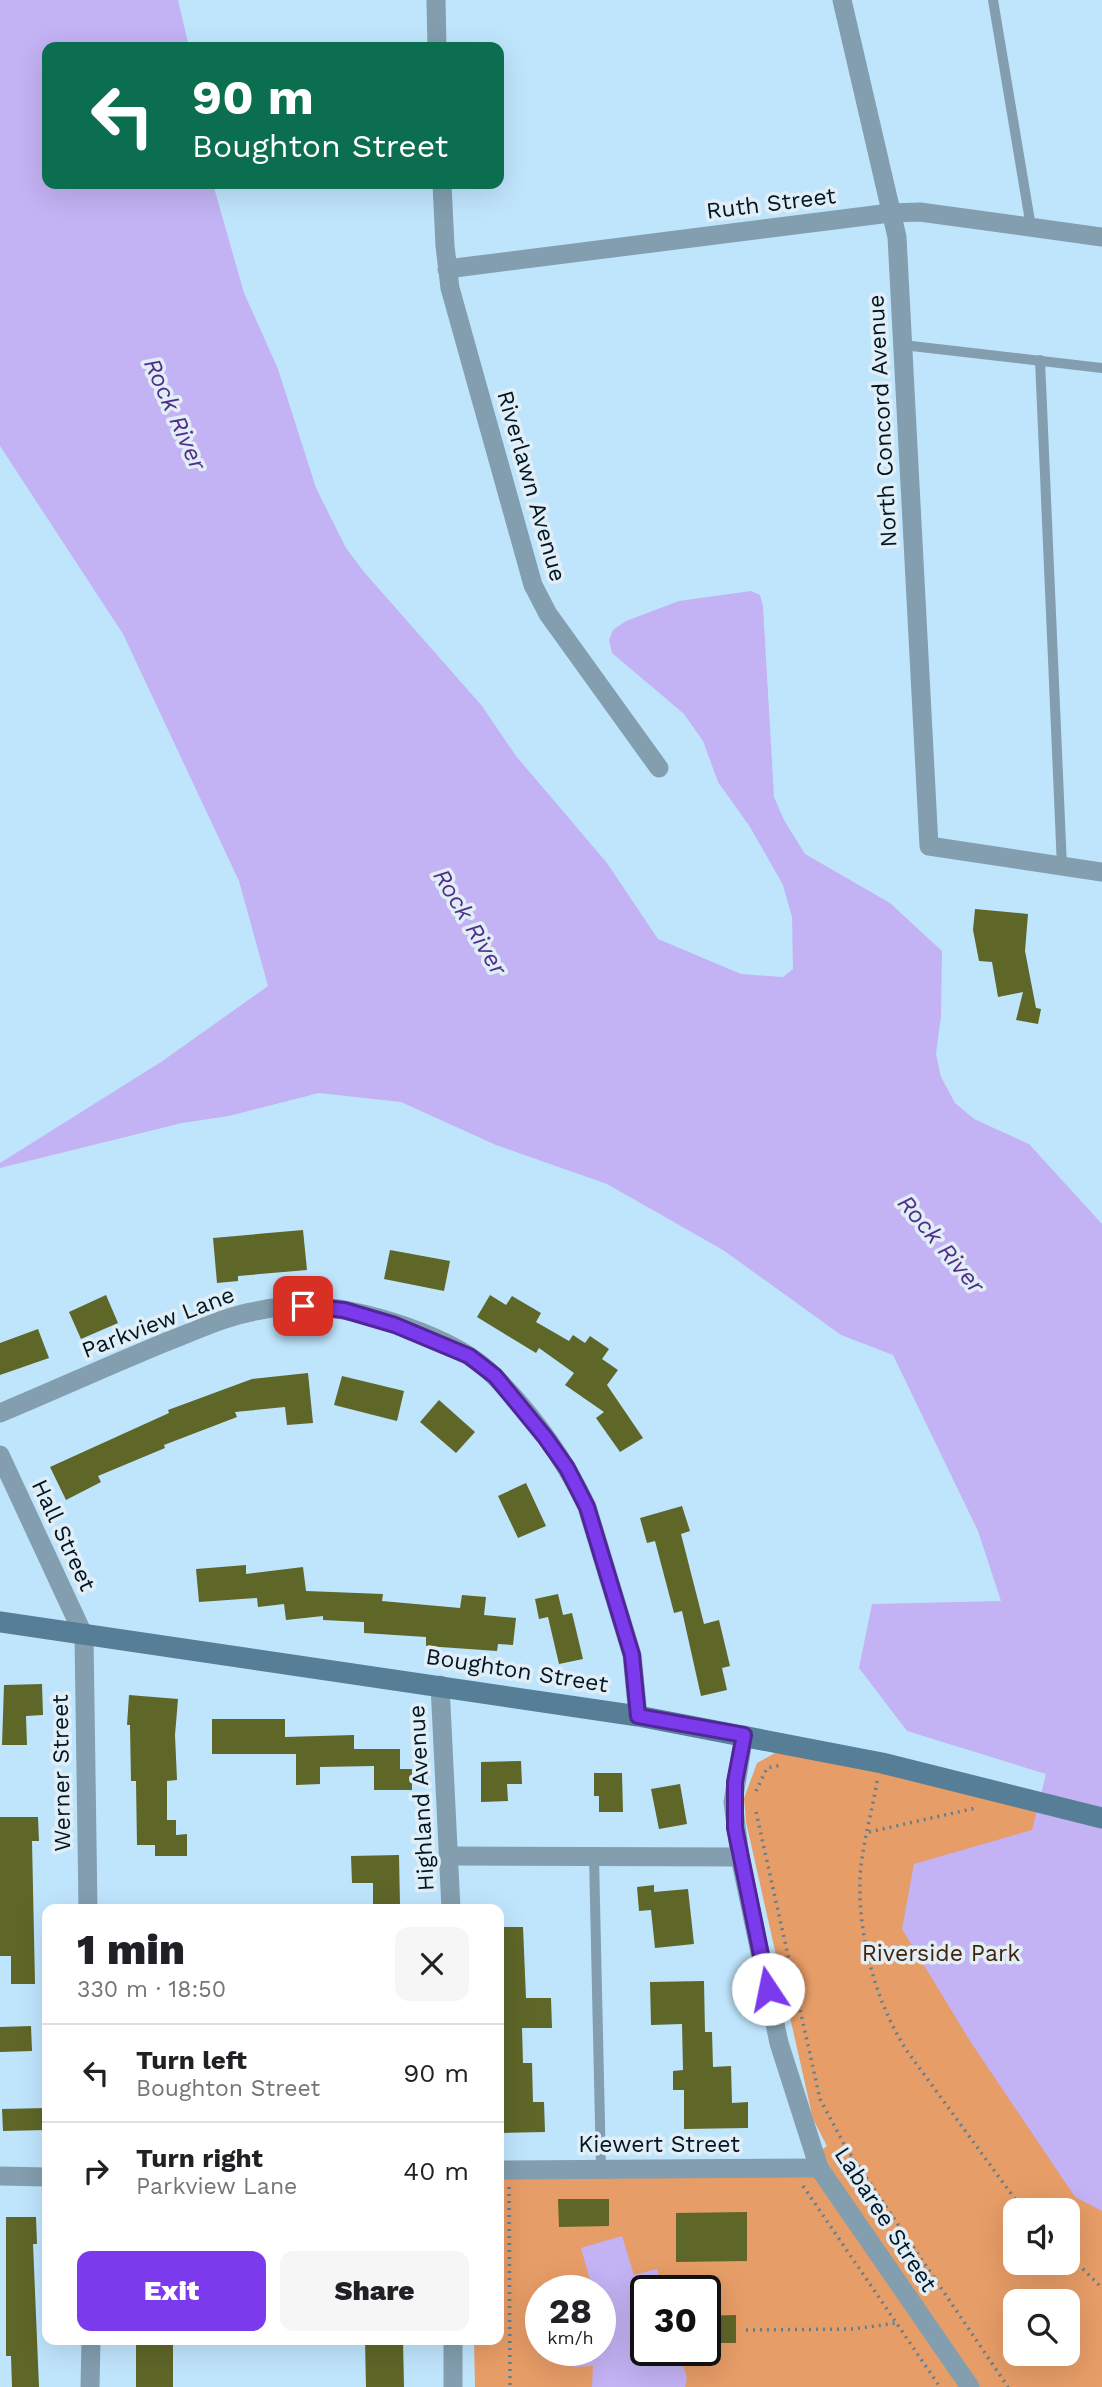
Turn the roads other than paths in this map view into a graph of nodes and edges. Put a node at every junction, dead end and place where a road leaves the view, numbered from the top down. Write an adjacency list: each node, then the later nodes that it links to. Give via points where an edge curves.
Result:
1 (436, 0): 4 (street)
2 (842, 0): 6 (street, North Concord Avenue)
3 (993, 0): 7 (lane)
4 (438, 42)
5 (442, 189): 9 (street, Riverlawn Avenue)
6 (890, 213): 7 (street, Ruth Street, via 920,212); 9 (street, Ruth Street); 10 (street, North Concord Avenue, via 897,237)
7 (1031, 228): 8 (street, Ruth Street)
8 (1102, 237)
9 (447, 269): 13 (street, Riverlawn Avenue, via 538,599)
10 (904, 345): 11 (lane); 14 (street, North Concord Avenue, via 929,846)
11 (1040, 360): 12 (lane); 14 (lane)
12 (1102, 368)
13 (659, 768)
14 (1062, 867): 15 (street)
15 (1102, 872)
16 (0, 1413): 21 (street, Parkview Lane, via 254,1311 303,1306 344,1310 433,1338 495,1376 545,1437 577,1486 632,1655)
17 (0, 1455): 19 (street, Hall Street)
18 (0, 1622): 19 (street, Boughton Street)
19 (84, 1636): 20 (street, Boughton Street); 27 (street, Werner Street)
20 (440, 1685): 21 (street, Boughton Street); 24 (street, Highland Avenue)
21 (638, 1716): 22 (street, Boughton Street)
22 (744, 1735): 23 (street, Boughton Street, via 880,1772); 26 (street, Labaree Street, via 733,1802)
23 (1102, 1818)
24 (450, 1856): 25 (street); 28 (street, Highland Avenue)
25 (594, 1857): 26 (street); 29 (lane)
26 (740, 1857): 30 (street, Labaree Street, via 779,2043)
27 (88, 1904)
28 (451, 1904)
29 (601, 2168): 30 (street, Kiewert Street); 31 (street, Kiewert Street)
30 (819, 2168): 38 (street, Labaree Street)
31 (504, 2170)
32 (0, 2176): 33 (street)
33 (42, 2177)
34 (91, 2345): 36 (street)
35 (453, 2345): 37 (street)
36 (90, 2387)
37 (453, 2387)
38 (970, 2387)

